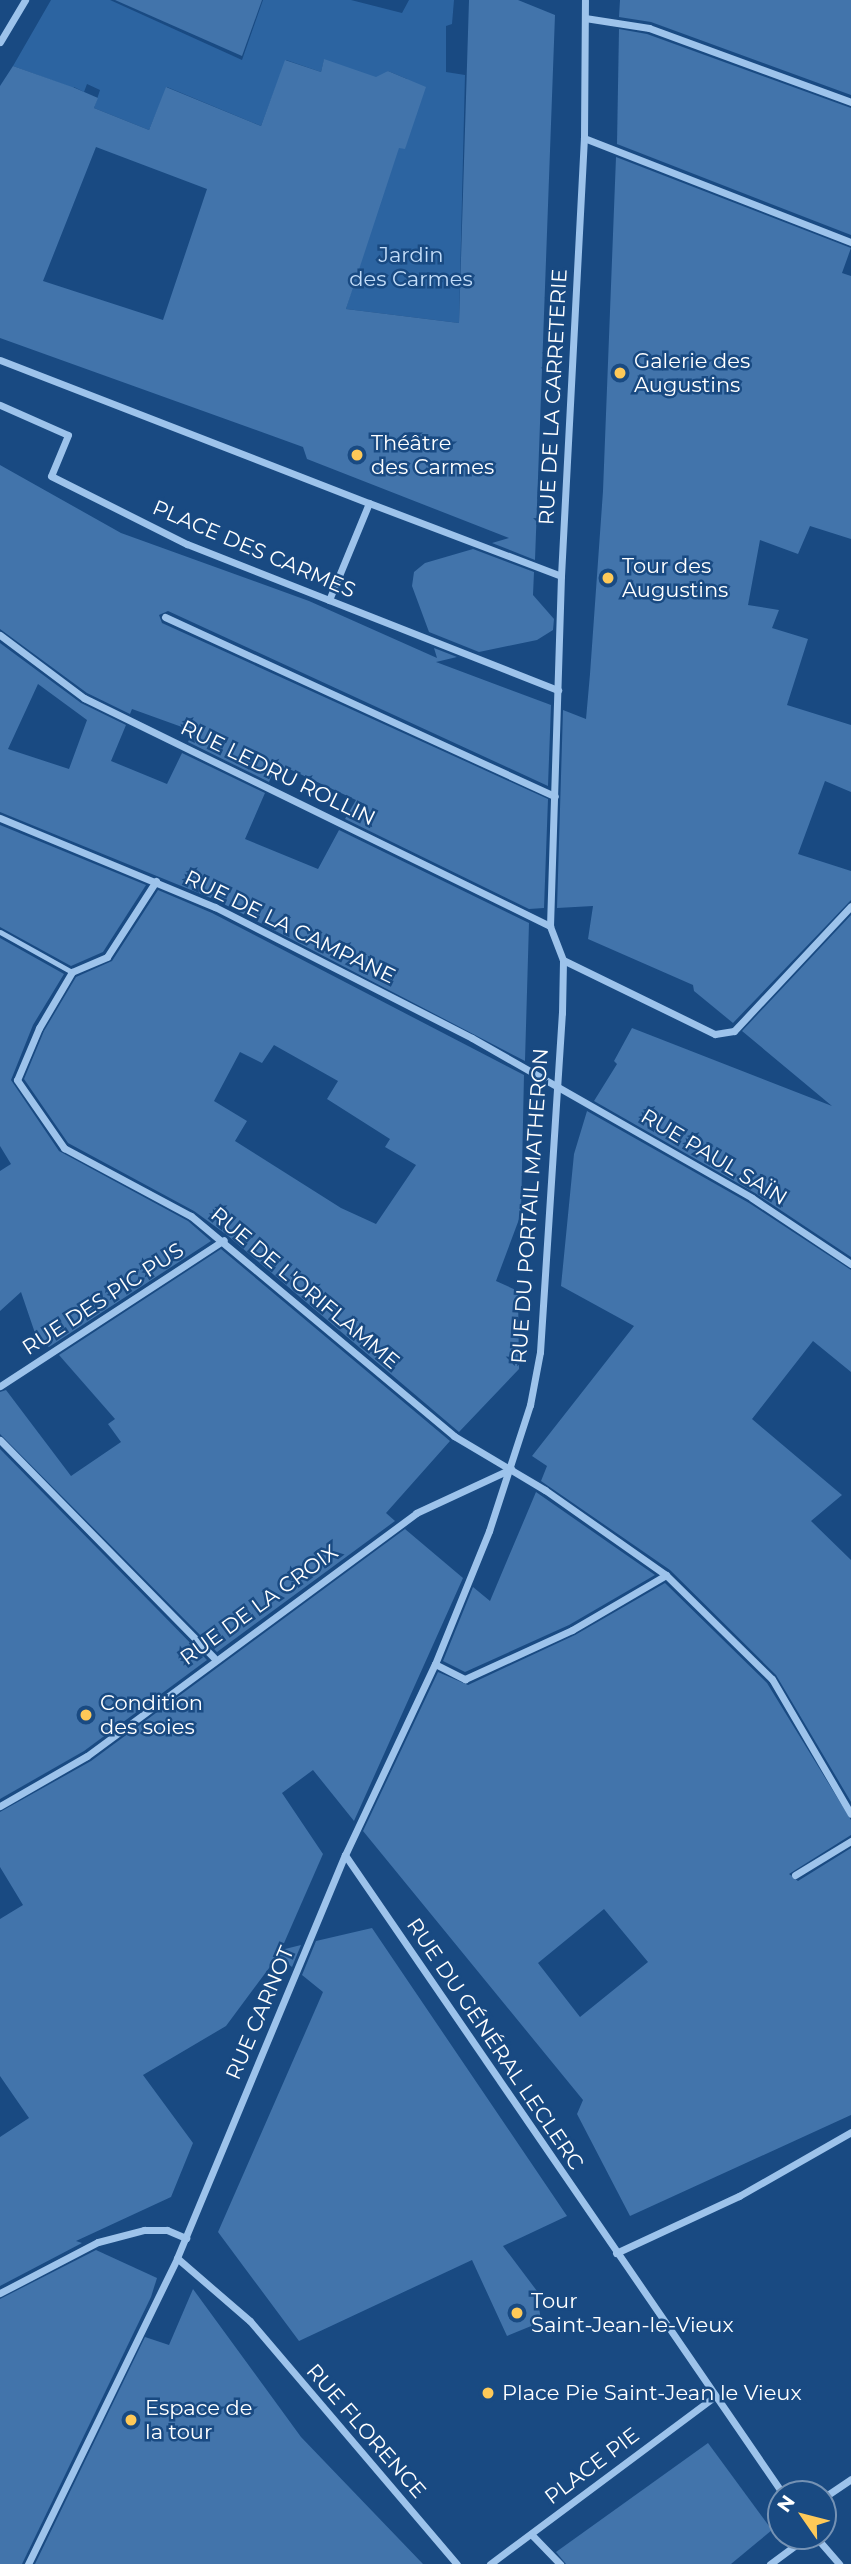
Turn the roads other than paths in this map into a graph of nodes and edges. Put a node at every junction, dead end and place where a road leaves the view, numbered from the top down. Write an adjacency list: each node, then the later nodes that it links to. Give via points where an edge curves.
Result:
1 (25, 0): 4 (street)
2 (585, 0): 3 (street, RUE DE LA CARRETERIE)
3 (585, 18): 5 (street, via 649,28); 6 (street, RUE DE LA CARRETERIE)
4 (0, 42)
5 (851, 102)
6 (584, 138): 7 (street); 11 (street, RUE DE LA CARRETERIE)
7 (851, 243)
8 (0, 360): 10 (street)
9 (0, 405): 12 (street, PLACE DES CARMES, via 68,435 51,476 187,544)
10 (369, 503): 11 (street); 12 (street)
11 (561, 576): 15 (street, RUE DE LA CARRETERIE)
12 (329, 600): 15 (street, PLACE DES CARMES)
13 (165, 617): 16 (street)
14 (0, 635): 20 (street, RUE LEDRU ROLLIN, via 84,698)
15 (558, 690): 16 (street, RUE DE LA CARRETERIE)
16 (555, 796): 20 (street, RUE DE LA CARRETERIE)
17 (0, 818): 18 (street, RUE DE LA CAMPANE)
18 (156, 881): 24 (street, via 107,957); 25 (street, RUE DE LA CAMPANE, via 279,938)
19 (851, 906): 23 (street, via 734,1031 715,1034)
20 (551, 926): 22 (street, RUE DE LA CARRETERIE)
21 (0, 932): 24 (lane)
22 (559, 943): 23 (street, RUE DU PORTAIL MATHERON)
23 (563, 960): 25 (street, RUE DU PORTAIL MATHERON)
24 (72, 972): 26 (street, RUE DE L'ORIFLAMME, via 38,1028 16,1080 64,1148 191,1216)
25 (557, 1083): 27 (street, RUE PAUL SAÏN, via 752,1198); 30 (street, RUE DU PORTAIL MATHERON, via 540,1352)
26 (224, 1240): 28 (street, RUE DES PIC PUS); 30 (street, RUE DE L'ORIFLAMME, via 454,1436)
27 (851, 1264)
28 (0, 1386)
29 (0, 1440): 32 (street)
30 (511, 1469): 31 (street, RUE DE L'ORIFLAMME); 32 (street, RUE DE LA CROIX, via 416,1513); 33 (street, RUE CARNOT)
31 (666, 1575): 33 (street, via 572,1630 465,1679); 35 (street, RUE DE L'ORIFLAMME, via 772,1679)
32 (214, 1658): 34 (street, RUE DE LA CROIX, via 87,1756)
33 (435, 1664): 37 (street, RUE CARNOT)
34 (0, 1806)
35 (851, 1814)
36 (851, 1842): 38 (street)
37 (345, 1855): 40 (street, RUE CARNOT); 41 (street, RUE DU GÉNÉRAL LECLERC)
38 (795, 1875)
39 (851, 2132): 41 (street, via 739,2196)
40 (186, 2238): 42 (street, RUE CARNOT); 43 (street, via 167,2230 144,2230 98,2242)
41 (616, 2253): 44 (street, RUE DU GÉNÉRAL LECLERC)
42 (177, 2258): 49 (street, RUE CARNOT); 50 (street, RUE FLORENCE, via 250,2321)
43 (0, 2293)
44 (714, 2397): 45 (street, RUE DU GÉNÉRAL LECLERC); 46 (street, PLACE PIE)
45 (773, 2480)
46 (531, 2534): 51 (street, PLACE PIE); 52 (street)
47 (789, 2550): 53 (street)
48 (827, 2550): 54 (street)
49 (28, 2564)
50 (457, 2564)
51 (491, 2564)
52 (560, 2564)
53 (770, 2564)
54 (839, 2564)

